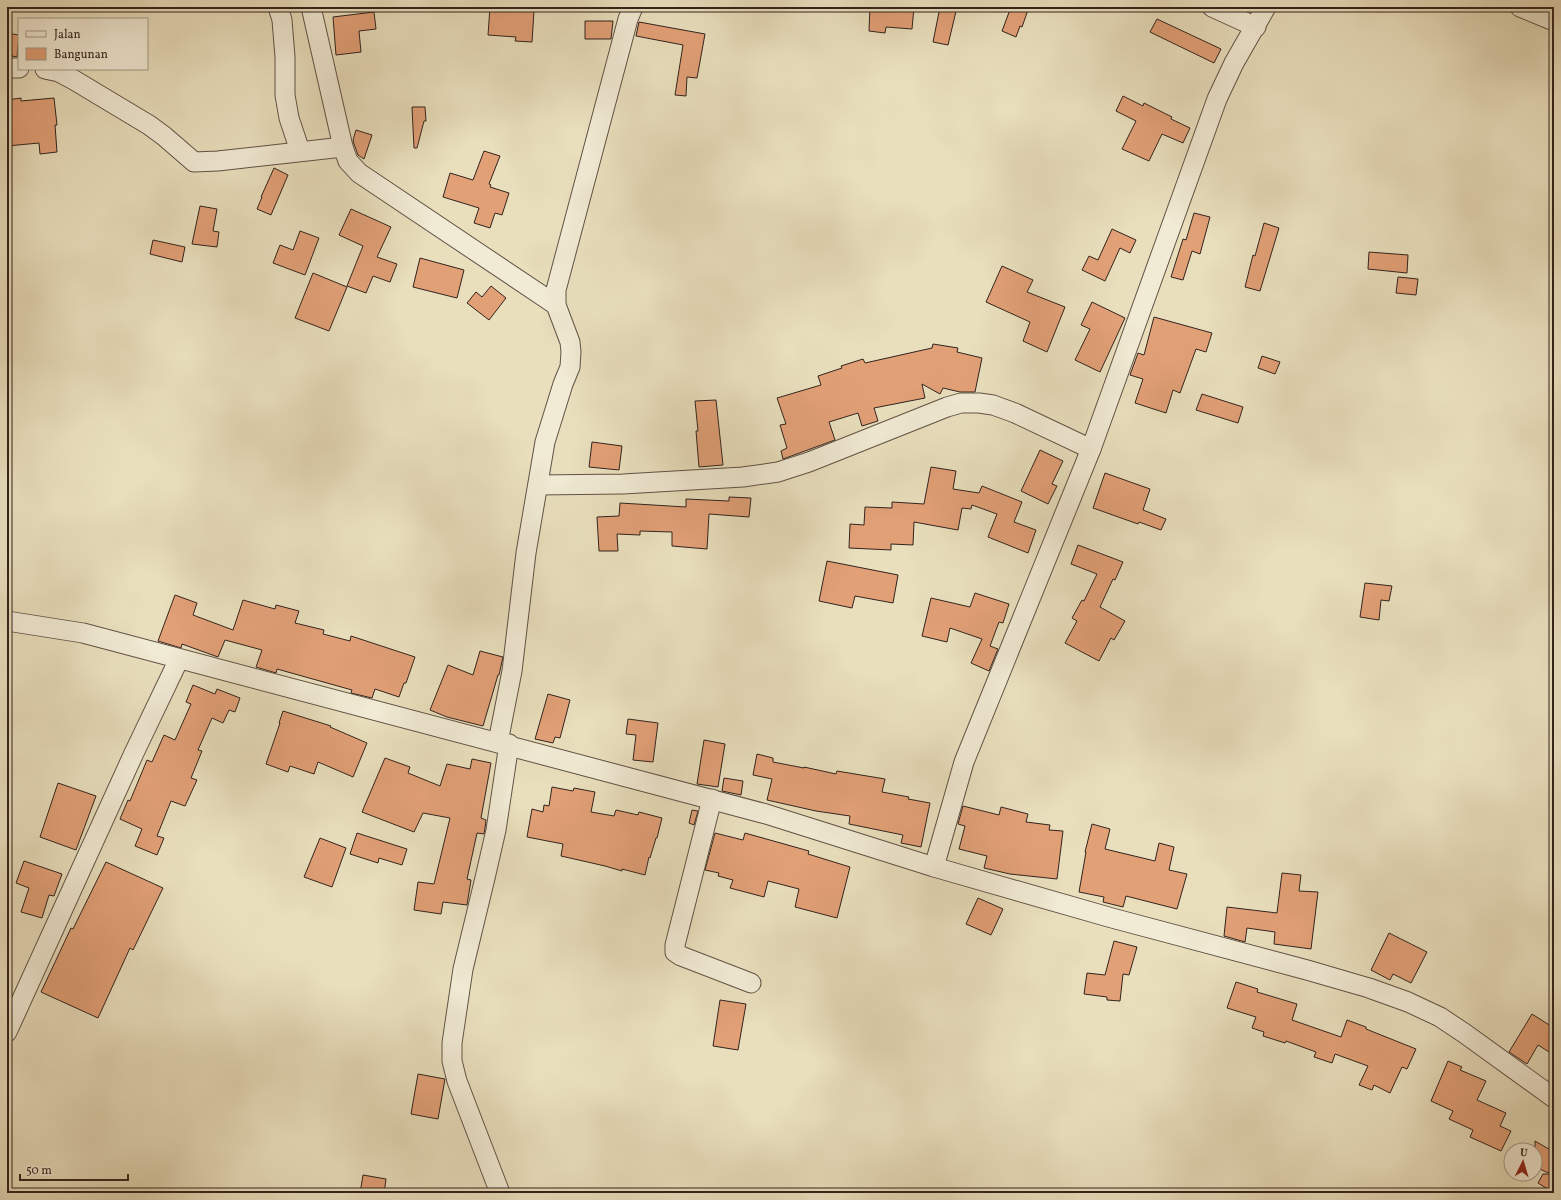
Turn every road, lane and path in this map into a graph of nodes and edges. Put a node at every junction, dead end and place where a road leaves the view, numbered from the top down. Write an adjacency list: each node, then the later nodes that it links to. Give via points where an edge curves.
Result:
1 (278, 7): 13 (street, via 286,57 285,95 289,118)
2 (311, 7): 12 (street)
3 (633, 7): 14 (street, via 560,272)
4 (1212, 7): 8 (street)
5 (1266, 7): 8 (street)
6 (1520, 7): 7 (street)
7 (1554, 21)
8 (1256, 27): 15 (street, via 1234,63 1217,99)
9 (7, 68): 10 (street)
10 (18, 68)
11 (50, 70): 13 (street, via 74,80 164,136 196,163)
12 (342, 147): 13 (street); 14 (street, via 348,161 359,173)
13 (300, 151)
14 (556, 305): 16 (street, via 570,342 570,367 545,442)
15 (1091, 449): 16 (street, via 994,405 961,403 778,472 743,477 623,484); 21 (street, via 964,762)
16 (538, 485): 19 (street, via 526,553)
17 (7, 621): 18 (street, via 83,633)
18 (179, 659): 19 (street); 23 (street)
19 (504, 743): 20 (street); 25 (street, via 496,830 463,969 452,1043 452,1061 457,1081)
20 (712, 800): 21 (street, via 766,814); 22 (street, via 675,952)
21 (934, 867): 24 (street, via 1369,988 1440,1017)
22 (751, 983)
23 (7, 1032)
24 (1554, 1098)
25 (500, 1193)

